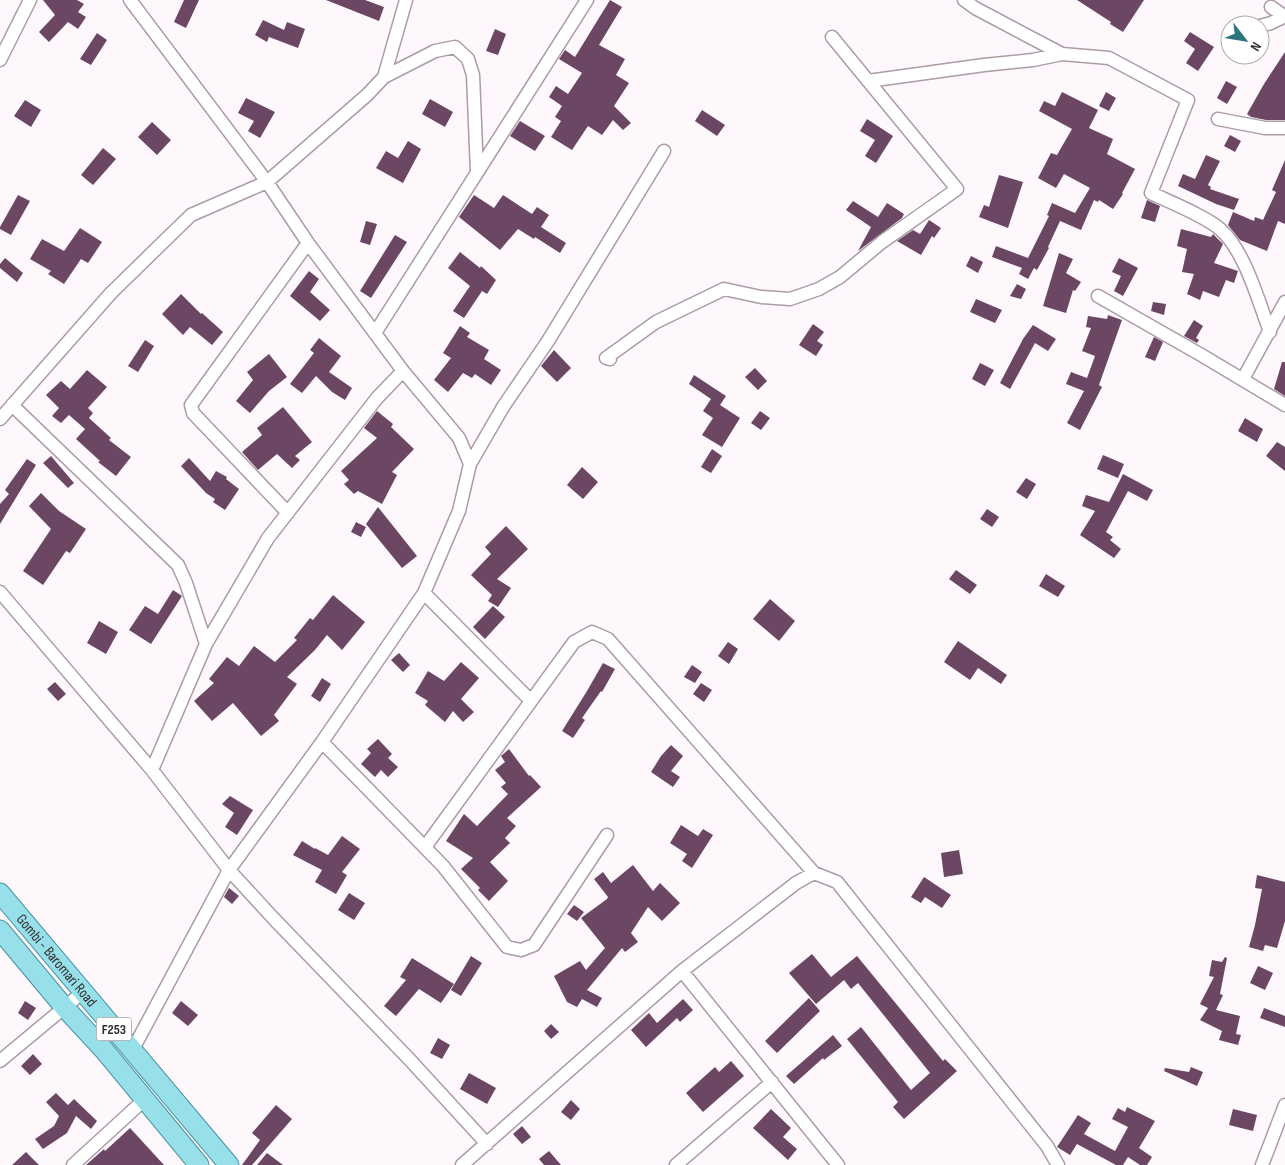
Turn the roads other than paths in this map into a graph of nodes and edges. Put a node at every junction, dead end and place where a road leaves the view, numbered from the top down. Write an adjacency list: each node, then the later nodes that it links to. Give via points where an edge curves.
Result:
1 (30, 0): 11 (street)
2 (130, 0): 18 (street)
3 (406, 0): 12 (street)
4 (587, 0): 17 (street)
5 (964, 0): 10 (street)
6 (1271, 6): 7 (street)
7 (1284, 16): 8 (street)
8 (1270, 24)
9 (832, 37): 13 (street)
10 (1062, 54): 13 (street); 22 (street, via 1108,58 1188,100 1151,193 1213,224 1228,237 1242,260)
11 (0, 60)
12 (384, 77): 17 (street, via 435,51 454,47 468,59 473,75); 18 (street)
13 (868, 81): 24 (street, via 957,189 882,242 840,277 819,289 790,299 724,289 656,322 606,358)
14 (1218, 119): 15 (street, via 1264,128)
15 (1285, 128)
16 (664, 151): 30 (street)
17 (477, 172): 23 (street)
18 (267, 182): 19 (street); 27 (street, via 191,215 111,293)
19 (308, 243): 23 (street); 31 (street, via 191,405 193,412)
20 (1098, 296): 26 (street)
21 (1285, 302): 22 (street)
22 (1270, 332): 26 (street)
23 (375, 333): 25 (street)
24 (610, 359)
25 (403, 371): 30 (street, via 460,438); 31 (street)
26 (1243, 379): 28 (street)
27 (12, 405): 29 (street); 34 (street, via 178,565)
28 (1285, 405)
29 (0, 420)
30 (470, 464): 33 (street, via 459,511)
31 (288, 513): 34 (street, via 268,538)
32 (0, 592): 37 (street)
33 (424, 593): 35 (street); 36 (street)
34 (206, 644): 37 (street)
35 (531, 701): 39 (street); 41 (street, via 574,642 592,632 608,639)
36 (322, 742): 39 (street); 40 (street)
37 (152, 770): 40 (street)
38 (607, 835): 39 (street, via 534,945 521,950 507,947)
39 (425, 847)
40 (229, 870): 47 (street); 52 (street)
41 (814, 873): 44 (street, via 796,883); 59 (street, via 837,882)
42 (0, 893): 45 (main road, Gombi - Baromari Road / F253)
43 (0, 930): 46 (main road, Gombi - Baromari Road / F253)
44 (682, 971): 49 (street); 52 (street)
45 (83, 992): 46 (street); 47 (main road, Gombi - Baromari Road / F253)
46 (65, 1008): 48 (street); 50 (main road, Gombi - Baromari Road / F253)
47 (132, 1051): 55 (main road, Gombi - Baromari Road / F253)
48 (0, 1061)
49 (772, 1082): 57 (street); 58 (street)
50 (144, 1100): 53 (street); 54 (main road, Gombi - Baromari Road / F253)
51 (1285, 1105): 60 (street)
52 (487, 1144): 56 (street)
53 (73, 1165)
54 (200, 1165)
55 (229, 1165)
56 (462, 1165)
57 (676, 1165)
58 (838, 1165)
59 (1058, 1165)
60 (1262, 1165)

